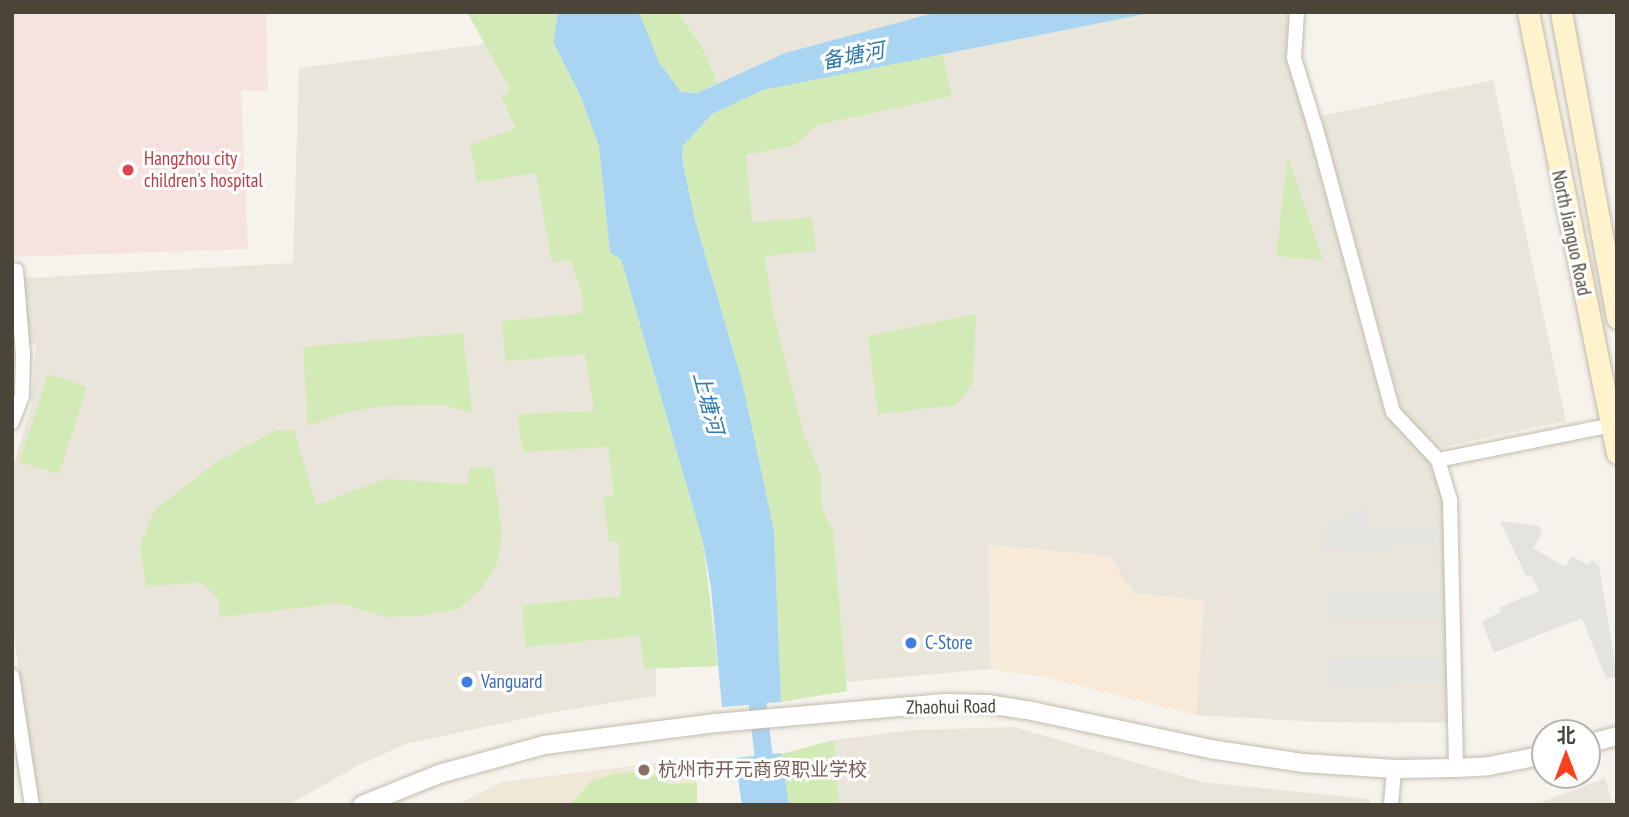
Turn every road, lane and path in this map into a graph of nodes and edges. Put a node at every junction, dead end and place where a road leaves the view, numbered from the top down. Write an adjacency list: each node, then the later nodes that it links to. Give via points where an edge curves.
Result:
1 (1297, 12): 9 (street, via 1294,58 1393,412)
2 (1528, 12): 7 (main road, North Jianguo Road)
3 (1561, 12): 5 (main road, North Jianguo Road)
4 (16, 270): 6 (street, via 22,396)
5 (1617, 318)
6 (12, 422)
7 (1611, 425): 8 (main road, North Jianguo Road); 9 (street)
8 (1617, 453)
9 (1438, 460): 12 (street, via 1450,500)
10 (12, 676): 14 (street)
11 (1531, 758): 12 (street, Zhaohui Road)
12 (1456, 768): 13 (street, Zhaohui Road)
13 (1394, 769): 15 (street, Zhaohui Road, via 1304,763 988,704 945,703 716,723 544,745 439,774); 16 (street)
14 (32, 805)
15 (362, 805)
16 (1391, 805)

